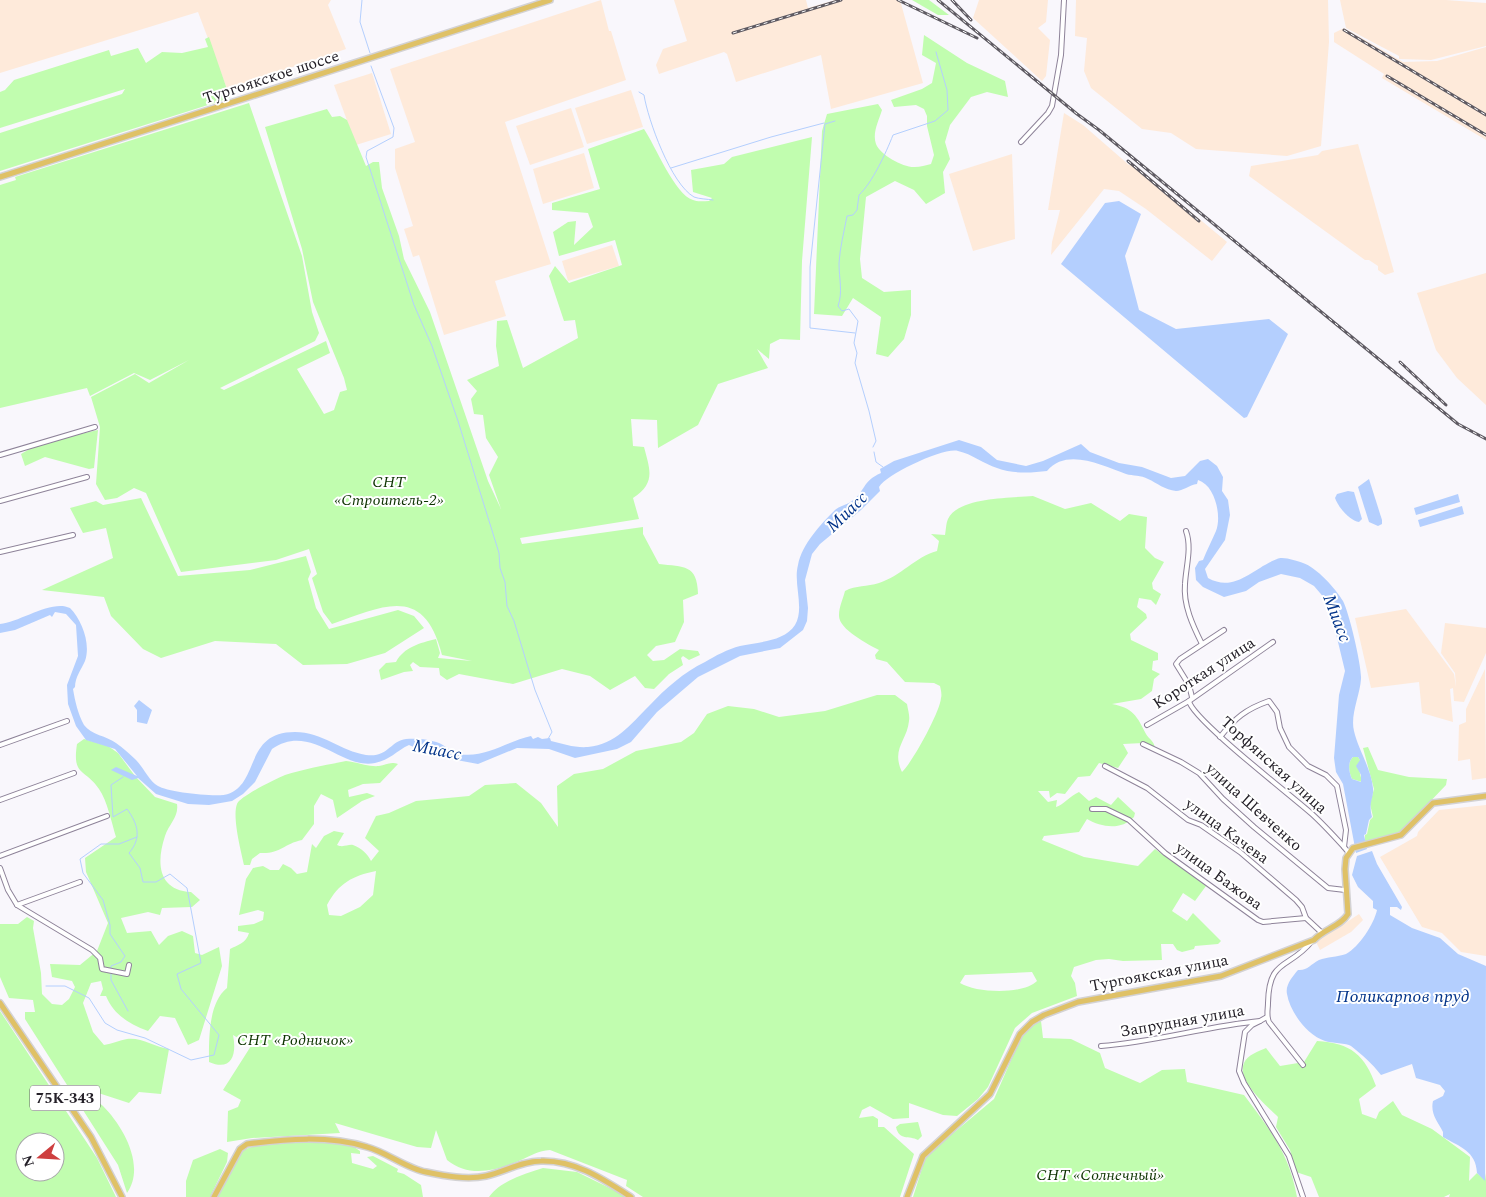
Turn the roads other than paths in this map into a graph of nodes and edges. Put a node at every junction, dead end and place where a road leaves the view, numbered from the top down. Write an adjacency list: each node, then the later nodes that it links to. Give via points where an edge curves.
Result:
1 (550, 0): 4 (main road, Тургоякское шоссе)
2 (1064, 0): 3 (street, via 1061,55 1052,106)
3 (1020, 142)
4 (0, 177)
5 (95, 427): 6 (street)
6 (0, 455)
7 (87, 477): 8 (street)
8 (0, 501)
9 (1186, 531): 14 (street, via 1190,541 1184,586 1187,606)
10 (73, 535): 11 (street)
11 (0, 552)
12 (1224, 630): 14 (street)
13 (1273, 642): 15 (street, Короткая улица)
14 (1202, 644): 15 (street, Торфянская улица, via 1176,664 1189,685)
15 (1190, 699): 17 (street, Короткая улица); 18 (street, Торфянская улица, via 1195,712)
16 (67, 721): 20 (street)
17 (1148, 725)
18 (1220, 737): 27 (street, Торфянская улица, via 1313,815); 27 (street, via 1233,720 1252,707 1269,701 1277,712 1289,747 1308,766 1326,775 1337,786 1346,830)
19 (1143, 744): 32 (street, улица Шевченко, via 1199,773 1242,816 1328,888)
20 (0, 745)
21 (1105, 766): 34 (street, улица Качева, via 1147,788 1188,820 1201,825 1240,852 1296,900)
22 (74, 773): 24 (street)
23 (1486, 796): 28 (main road, via 1433,803 1401,835)
24 (0, 800)
25 (1092, 809): 34 (street, улица Бажова, via 1106,809 1129,820 1165,853 1258,920)
26 (107, 816): 29 (street)
27 (1344, 847): 28 (street, Торфянская улица)
28 (1351, 851): 32 (main road, Тургоякская улица, via 1345,869)
29 (0, 856)
30 (0, 868): 33 (street)
31 (80, 882): 33 (street)
32 (1345, 890): 35 (main road, Тургоякская улица, via 1348,914)
33 (17, 905): 37 (street, via 92,950 100,958 102,969 127,974)
34 (1306, 918): 35 (street, улица Качева)
35 (1321, 932): 36 (main road, Тургоякская улица)
36 (1314, 940): 39 (street, Запрудная улица, via 1270,977); 46 (main road, Тургоякская улица, via 1221,976 1110,995 1044,1015 1024,1028 990,1094 923,1156)
37 (129, 965)
38 (0, 1003): 43 (main road, 75К-343, via 91,1137)
39 (1267, 1017): 40 (street, Запрудная улица); 42 (street, Запрудная улица)
40 (1260, 1021): 41 (street, Запрудная улица, via 1177,1033 1134,1044); 47 (street, via 1245,1032 1239,1071 1289,1156)
41 (1101, 1046)
42 (1303, 1065)
43 (122, 1197)
44 (214, 1197): 45 (main road, via 236,1155 246,1144 302,1139 344,1141 367,1147 424,1172 468,1178 539,1161 556,1162 588,1172)
45 (631, 1197)
46 (907, 1197)
47 (1303, 1197)

